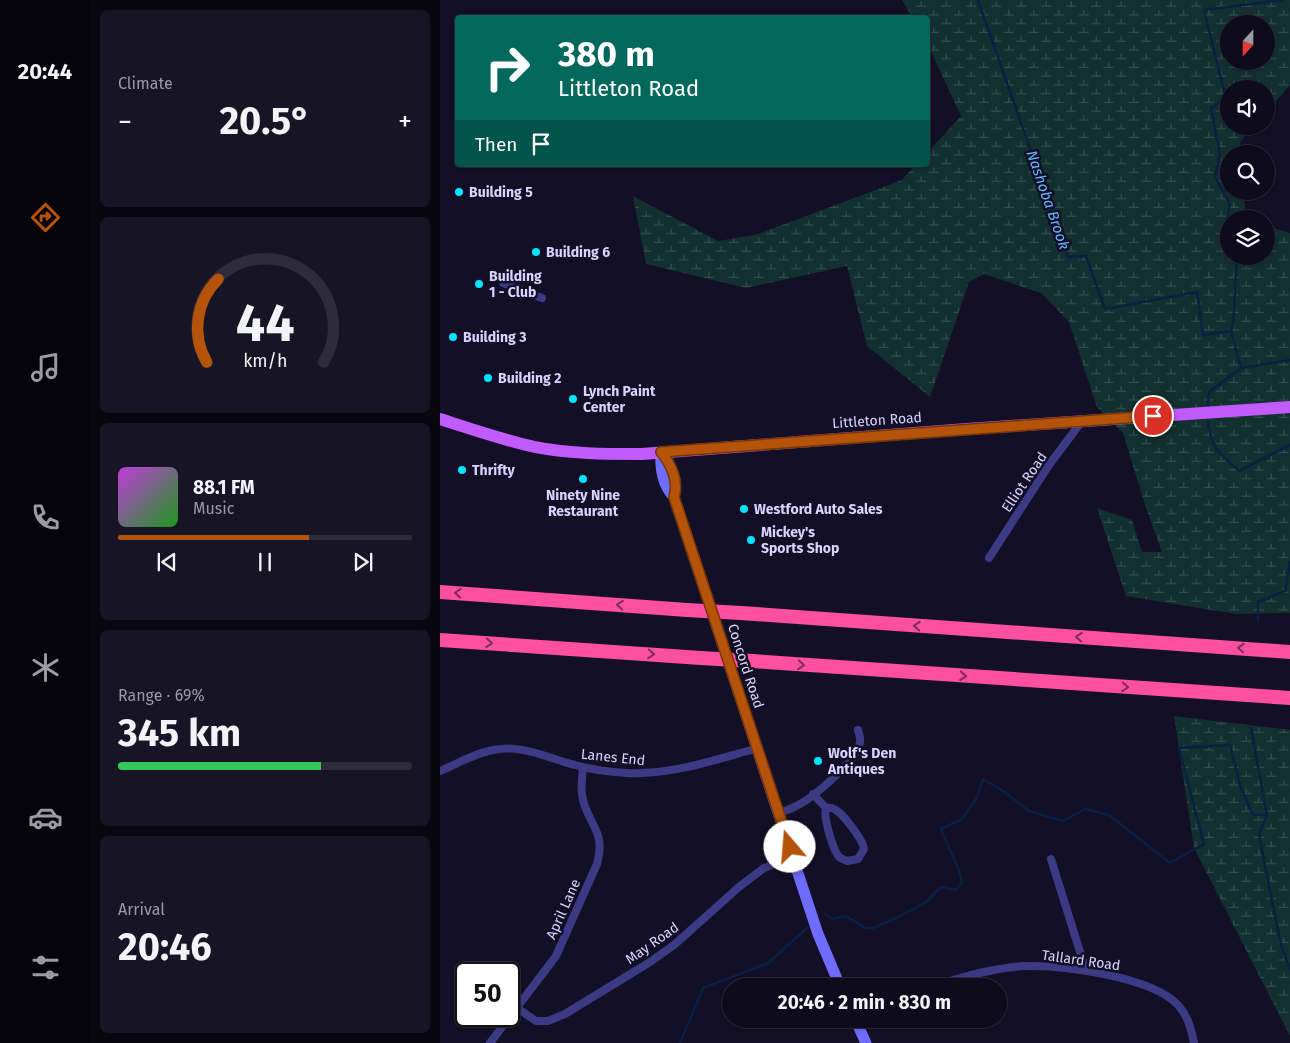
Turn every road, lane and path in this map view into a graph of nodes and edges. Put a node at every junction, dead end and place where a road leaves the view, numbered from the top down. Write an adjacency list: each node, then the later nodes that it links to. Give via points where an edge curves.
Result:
1 (503, 282): 2 (street)
2 (542, 298)
3 (1290, 407): 5 (main road, Littleton Road)
4 (440, 419): 6 (main road, Littleton Road, via 544,448 588,453)
5 (1082, 421): 6 (main road, Littleton Road); 7 (street, Elliot Road, via 1049,465)
6 (661, 452): 13 (main road, Concord Road, via 660,464 668,490 674,497)
7 (989, 558)
8 (440, 592): 10 (highway, one-way to 8, bridge)
9 (440, 640): 11 (highway, one-way to 11, bridge)
10 (1290, 652)
11 (1290, 698)
12 (858, 730): 16 (street, via 860,743 854,755)
13 (758, 748): 14 (street, Lanes End, via 664,772 625,773); 18 (main road, Concord Road)
14 (583, 768): 15 (street, Lanes End, via 532,751 503,749 482,753); 24 (street, April Lane, via 582,795 598,834 599,856 560,947)
15 (440, 771)
16 (813, 794): 17 (street); 18 (street)
17 (826, 808): 17 (street, via 836,810 861,838 864,849 858,859 846,861 837,854 825,820)
18 (779, 813): 19 (main road, Concord Road)
19 (794, 858): 22 (main road, Concord Road, via 818,934); 25 (street, May Road, via 764,868 674,945 565,1014 548,1021 536,1021)
20 (1051, 859): 21 (street)
21 (1086, 971): 23 (street, Tallard Road, via 1025,966); 30 (street, Tallard Road, via 1122,978 1165,995 1186,1017)
22 (837, 978)
23 (965, 978)
24 (520, 1004)
25 (520, 1010)
26 (502, 1027): 28 (street, April Lane)
27 (859, 1028): 29 (main road)
28 (490, 1043)
29 (866, 1043)
30 (1194, 1043)

